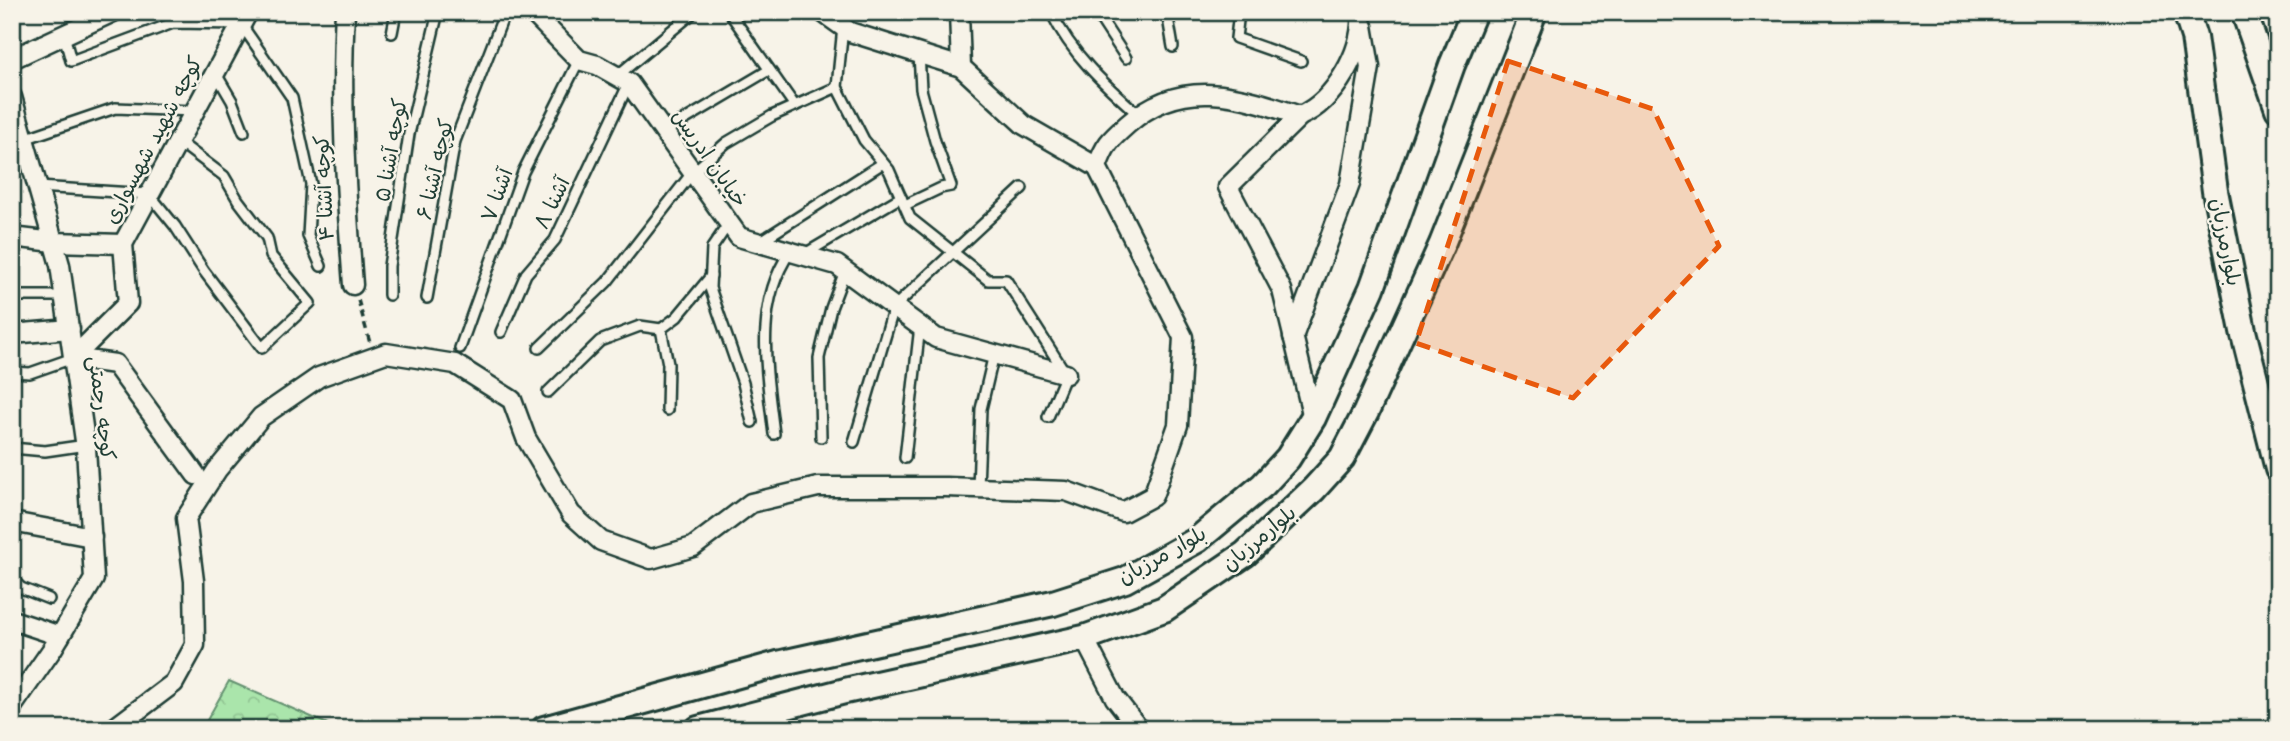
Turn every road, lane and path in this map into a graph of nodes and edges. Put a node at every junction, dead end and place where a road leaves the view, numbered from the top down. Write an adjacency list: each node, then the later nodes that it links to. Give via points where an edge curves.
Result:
1 (113, 12): 23 (street)
2 (345, 12): 63 (street, کوچه آشنا ۴, via 344,160)
3 (396, 12): 22 (lane)
4 (438, 12): 64 (lane, کوچه آشنا ۵, via 409,134 388,266)
5 (505, 12): 67 (lane, کوچه آشنا ۶, via 455,141)
6 (532, 12): 28 (street, خیابان ادریس)
7 (694, 12): 33 (lane)
8 (729, 12): 31 (lane)
9 (822, 12): 21 (street)
10 (959, 12): 30 (street)
11 (1051, 12): 39 (lane, via 1081,61)
12 (1096, 12): 26 (lane)
13 (1167, 12): 24 (lane)
14 (1239, 12): 29 (lane, via 1236,38)
15 (1474, 12): 85 (main road, بلوار مرزبان, via 1371,288)
16 (1534, 12): 102 (main road, بلوارمرزبان, via 1442,244 1342,458 1245,554 1164,609)
17 (2186, 12): 93 (main road, بلوارمرزبان, via 2194,37 2235,289)
18 (2244, 12): 36 (main road)
19 (1362, 17): 40 (street, via 1349,65 1331,94 1315,110); 74 (street, via 1370,67 1350,184)
20 (245, 18): 23 (lane, via 173,23 71,61); 32 (street, کوچه شهید شهسواری); 60 (lane, via 292,98 311,184 308,236)
21 (843, 27): 25 (street); 34 (lane)
22 (392, 33)
23 (65, 35): 27 (street)
24 (1173, 47)
25 (919, 54): 30 (street); 52 (lane, via 921,89 951,186)
26 (1126, 58)
27 (12, 59)
28 (579, 60): 33 (street, خیابان ادریس); 75 (lane, آشنا ۷, via 523,172)
29 (1301, 61)
30 (961, 67): 47 (street, via 1024,125)
31 (769, 70): 35 (lane); 41 (lane)
32 (215, 72): 38 (street, کوچه شهید شهسواری); 42 (lane)
33 (622, 80): 41 (street, خیابان ادریس); 72 (lane, آشنا ۸, via 555,240 526,274)
34 (837, 87): 35 (lane); 46 (lane, via 864,140)
35 (795, 106): 48 (lane, via 726,144)
36 (2278, 108)
37 (14, 109): 43 (street, کوچه رحمتی)
38 (194, 111): 43 (lane, via 115,108); 44 (street, کوچه شهید شهسواری)
39 (1139, 115): 40 (street, via 1155,104 1191,93 1252,99); 47 (street, via 1105,145)
40 (1300, 116): 74 (street, via 1228,187 1282,290)
41 (664, 131): 48 (street, خیابان ادریس)
42 (244, 132)
43 (24, 138): 45 (street, کوچه رحمتی)
44 (178, 141): 51 (street, کوچه شهید شهسواری); 51 (lane, via 224,176 267,238 271,256 310,303 262,348)
45 (21, 160): 49 (street, کوچه رحمتی)
46 (883, 163): 52 (lane); 56 (lane)
47 (1097, 167): 95 (street, via 1183,337 1178,425 1153,496 1124,512 1066,491)
48 (692, 173): 53 (street, خیابان ادریس); 76 (lane, via 607,282)
49 (38, 187): 51 (lane); 55 (street, کوچه رحمتی)
50 (1022, 188): 58 (lane)
51 (149, 194): 57 (street, کوچه شهید شهسواری)
52 (903, 201): 58 (lane, via 910,218); 59 (lane)
53 (729, 223): 56 (street, خیابان ادریس, via 739,237); 62 (lane, via 712,248)
54 (12, 237): 55 (street)
55 (54, 242): 57 (street); 66 (street, کوچه رحمتی)
56 (758, 243): 59 (street, خیابان ادریس)
57 (123, 244): 78 (street, کوچه شهید شهسواری, via 128,303)
58 (953, 252): 68 (lane); 81 (lane, via 988,280 1006,280)
59 (796, 253): 61 (street, خیابان ادریس); 87 (lane, via 778,268 768,309 764,347)
60 (321, 267)
61 (845, 271): 68 (street, خیابان ادریس); 88 (lane, via 819,358)
62 (711, 276): 71 (lane); 86 (lane, via 710,288)
63 (353, 285): 79 (path)
64 (389, 295)
65 (12, 296): 66 (lane)
66 (65, 296): 70 (street, کوچه رحمتی)
67 (427, 298)
68 (894, 307): 69 (street, خیابان ادریس); 89 (lane)
69 (920, 326): 77 (street, خیابان ادریس, via 936,338); 92 (lane)
70 (70, 329): 73 (street); 78 (street, کوچه رحمتی)
71 (661, 329): 82 (lane, via 640,326 600,341); 83 (lane, via 668,364)
72 (501, 332)
73 (12, 334)
74 (1293, 337): 85 (street)
75 (460, 348)
76 (539, 348)
77 (994, 354): 81 (street, خیابان ادریس); 95 (lane, via 981,409)
78 (74, 358): 80 (lane, via 30,373); 90 (street, کوچه رحمتی); 94 (street, via 115,364)
79 (374, 358): 95 (street, via 386,353 455,364 512,400 526,438 571,514 601,541 651,559 693,547 751,503 818,487); 104 (street, via 319,377 261,417 217,470 186,518 194,581 195,645 174,683)
80 (12, 372)
81 (1066, 374): 84 (lane)
82 (548, 392)
83 (667, 410)
84 (1048, 417)
85 (1313, 418): 105 (main road, بلوار مرزبان, via 1288,458 1263,485 1197,540 1125,580 1053,603 778,664)
86 (752, 422)
87 (774, 434)
88 (821, 437)
89 (854, 442)
90 (86, 444): 91 (lane, via 45,451); 97 (street, کوچه رحمتی)
91 (12, 448)
92 (905, 458)
93 (2278, 469)
94 (196, 475)
95 (978, 488)
96 (12, 522): 97 (street)
97 (92, 537): 101 (street, کوچه رحمتی, via 94,579)
98 (12, 579): 99 (lane, via 21,588)
99 (49, 599)
100 (12, 621): 101 (street)
101 (60, 636): 103 (street, کوچه رحمتی)
102 (1084, 638): 106 (main road, بلوارمرزبان); 107 (street, via 1115,698)
103 (12, 707)
104 (113, 729)
105 (544, 729)
106 (698, 729)
107 (1139, 729)

